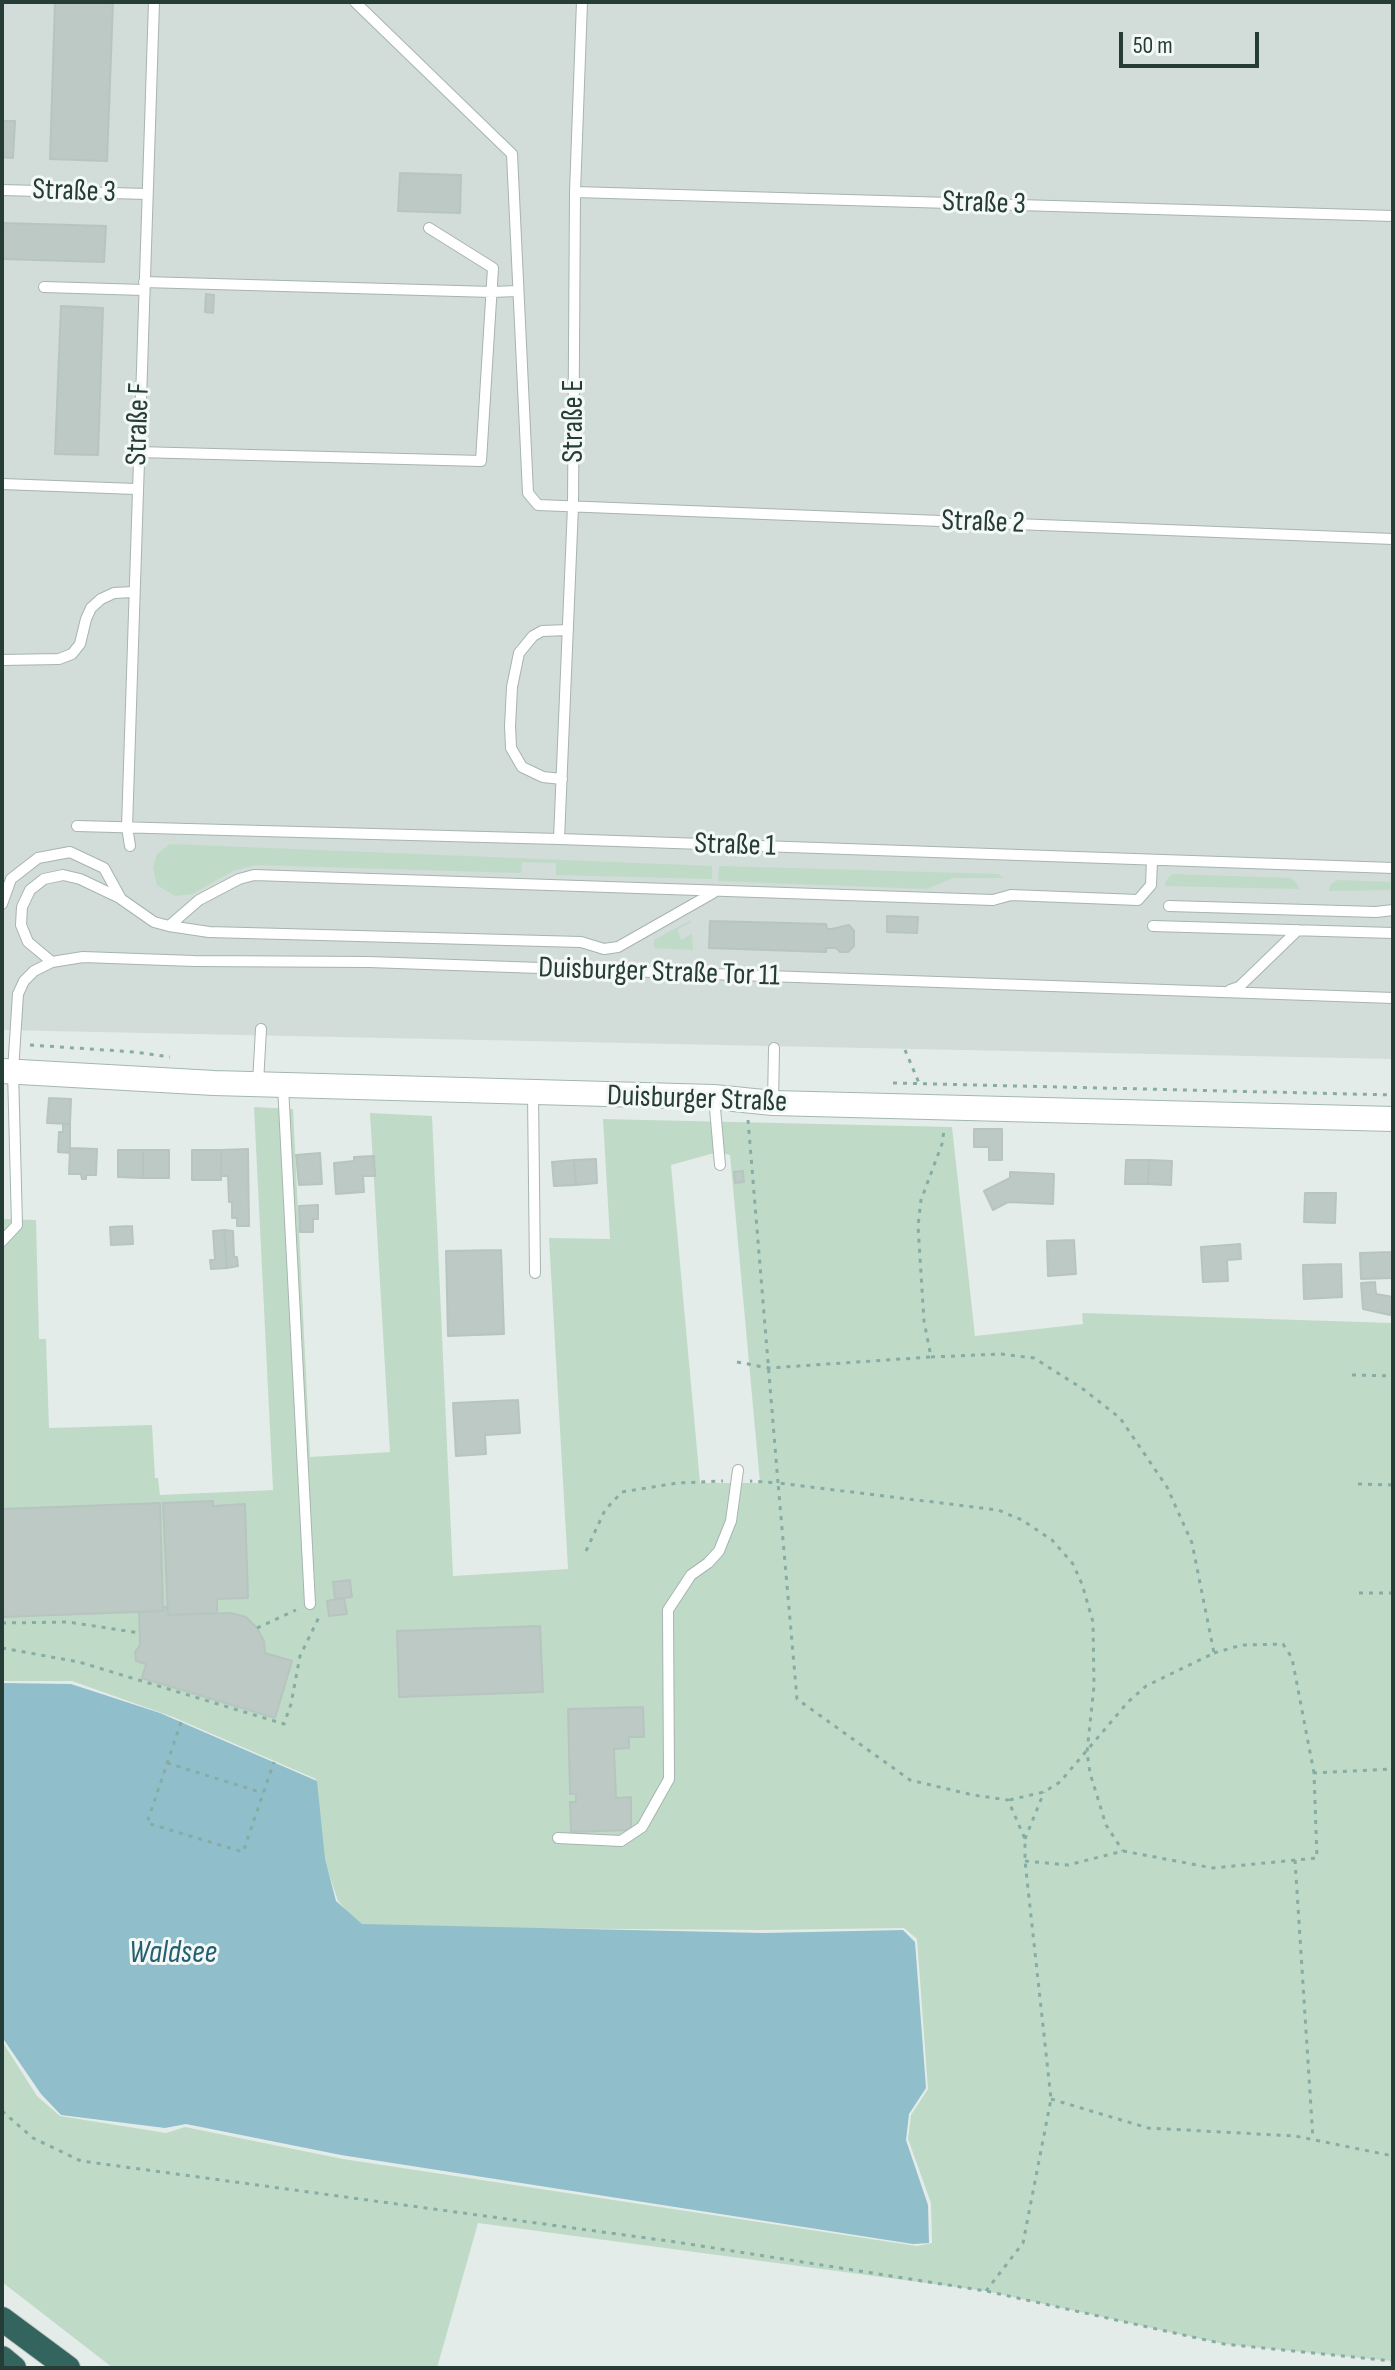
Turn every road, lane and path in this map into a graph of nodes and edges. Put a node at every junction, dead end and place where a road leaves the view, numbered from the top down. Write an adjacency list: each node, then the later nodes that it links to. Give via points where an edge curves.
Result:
1 (154, 2): 6 (lane, Straße F)
2 (355, 2): 11 (lane, Straße 2, via 512,154)
3 (582, 2): 5 (lane, Straße E)
4 (2, 190): 6 (lane, Straße 3)
5 (575, 192): 7 (lane, Straße 3); 16 (lane, Straße E)
6 (147, 194): 9 (lane, Straße F)
7 (1393, 216)
8 (429, 228): 12 (lane, via 493,268)
9 (144, 286): 10 (lane); 12 (lane); 13 (lane, Straße F)
10 (44, 287)
11 (517, 291): 12 (lane); 16 (lane, Straße 2, via 528,493 538,505)
12 (492, 292): 13 (lane, via 481,461)
13 (137, 452): 15 (lane, Straße F)
14 (2, 484): 15 (lane)
15 (136, 489): 18 (lane, Straße F)
16 (573, 506): 17 (lane, Straße 2); 19 (lane, Straße E)
17 (1393, 539)
18 (133, 592): 20 (lane, via 114,593 91,608 72,654); 23 (lane, Straße F)
19 (568, 630): 21 (lane, Straße E); 21 (lane, via 542,631 519,653 510,726 511,748 522,767)
20 (2, 660)
21 (562, 779): 24 (lane, Straße E)
22 (77, 826): 23 (lane, Straße 1)
23 (127, 827): 24 (lane, Straße 1); 25 (lane, Straße F)
24 (559, 839): 26 (lane, Straße 1)
25 (130, 846)
26 (1152, 860): 27 (lane, Straße 1); 28 (lane, via 1151,885 1138,900)
27 (1393, 868)
28 (715, 892): 33 (lane, via 254,875 199,900); 33 (lane, via 618,947 604,949 581,942 209,932)
29 (121, 899): 30 (lane, via 104,868 70,852 38,858 11,879); 33 (lane); 37 (lane, via 63,875 44,879 30,890 21,925 28,942)
30 (2, 904)
31 (1169, 906): 32 (lane)
32 (1393, 910)
33 (169, 926)
34 (1153, 926): 35 (lane)
35 (1298, 930): 36 (lane); 38 (lane, via 1239,987)
36 (1393, 933)
37 (52, 962): 38 (lane, Duisburger Straße Tor 11, via 83,957 369,962); 43 (lane, via 34,971 18,994)
38 (1224, 992): 39 (lane, Duisburger Straße Tor 11)
39 (1393, 998)
40 (261, 1029): 45 (lane)
41 (774, 1048): 49 (lane)
42 (905, 1050): 44 (path)
43 (8, 1071): 45 (main road, Duisburger Straße); 54 (lane, via 17,1225)
44 (919, 1083)
45 (258, 1085): 46 (main road, Duisburger Straße)
46 (283, 1086): 47 (main road, Duisburger Straße); 68 (lane)
47 (533, 1094): 48 (main road, Duisburger Straße); 55 (lane)
48 (714, 1097): 49 (main road, Duisburger Straße); 53 (lane)
49 (773, 1103): 51 (main road, Duisburger Straße)
50 (747, 1117): 58 (path)
51 (1393, 1119)
52 (945, 1123): 56 (path, via 918,1226)
53 (720, 1165)
54 (2, 1241)
55 (535, 1273)
56 (931, 1357): 58 (path); 73 (path, via 1034,1358 1120,1418 1167,1487 1192,1543)
57 (737, 1362): 58 (path)
58 (769, 1368): 62 (path)
59 (1352, 1375): 60 (path)
60 (1393, 1376)
61 (738, 1475): 62 (path); 65 (path, via 622,1492 605,1510); 83 (lane, via 731,1521 719,1551 691,1575 668,1610 669,1779 642,1827 621,1841)
62 (778, 1483): 75 (path, via 998,1510 1052,1540 1073,1564 1093,1622); 82 (path, via 797,1699 910,1780)
63 (1358, 1484): 64 (path)
64 (1393, 1485)
65 (586, 1551)
66 (1359, 1593): 67 (path)
67 (1393, 1593)
68 (310, 1604): 70 (path); 72 (path, via 320,1615 300,1656 284,1724 79,1662)
69 (2, 1623): 71 (path, via 68,1622)
70 (257, 1628)
71 (140, 1633)
72 (2, 1648)
73 (1214, 1653): 75 (path, via 1146,1686); 79 (path, via 1242,1645 1283,1644 1292,1658)
74 (181, 1722): 77 (path)
75 (1087, 1752): 80 (path); 85 (path, via 1106,1825)
76 (274, 1762): 81 (path)
77 (167, 1763): 81 (path); 81 (path, via 147,1823 162,1828 243,1852)
78 (1393, 1769): 79 (path)
79 (1314, 1773): 86 (path, via 1317,1858)
80 (1044, 1792): 82 (path); 84 (path)
81 (263, 1793)
82 (1008, 1800): 84 (path)
83 (558, 1838)
84 (1025, 1839): 87 (path)
85 (1123, 1851): 86 (path, via 1213,1868); 87 (path, via 1068,1865)
86 (1295, 1860): 90 (path)
87 (1025, 1861): 88 (path)
88 (1051, 2099): 90 (path, via 1148,2128); 92 (path, via 1023,2243)
89 (2, 2111): 92 (path, via 33,2138 81,2161 676,2242)
90 (1313, 2139): 91 (path)
91 (1393, 2156)
92 (986, 2291): 95 (path, via 1224,2344)
93 (2, 2319): 97 (highway)
94 (2, 2358): 96 (highway)
95 (1393, 2361)
96 (14, 2368)
97 (68, 2368)

